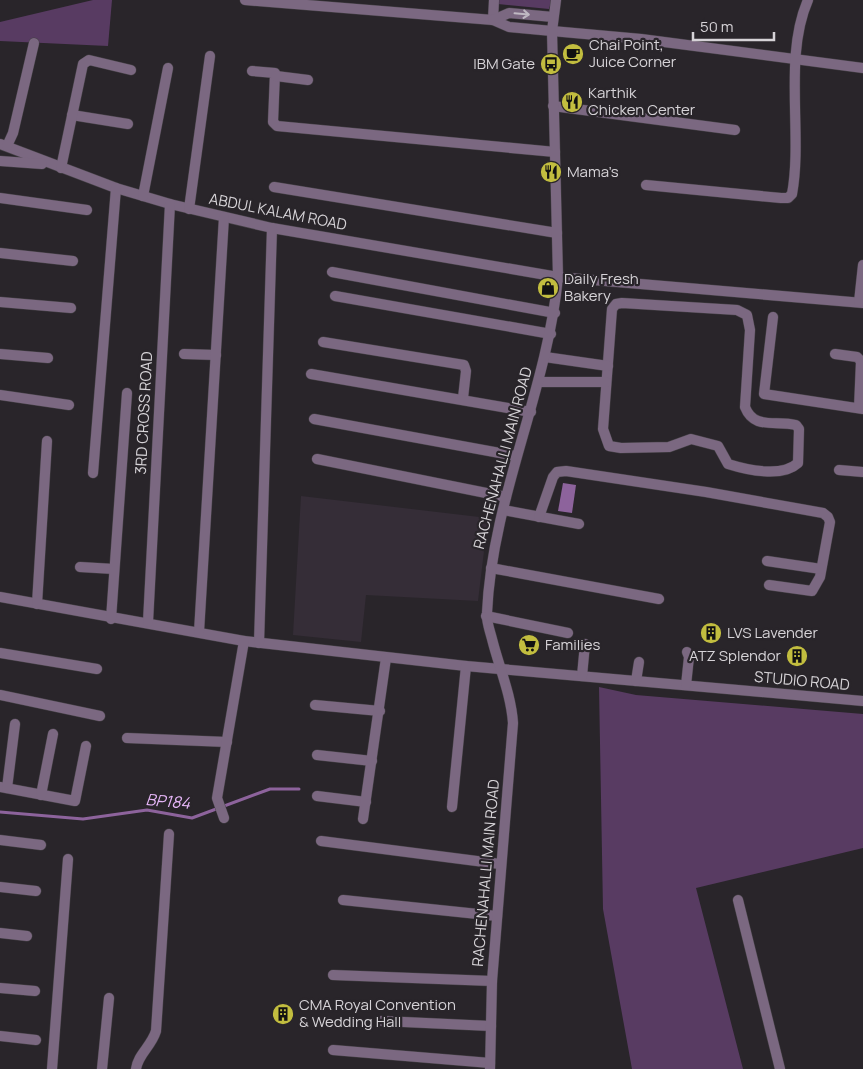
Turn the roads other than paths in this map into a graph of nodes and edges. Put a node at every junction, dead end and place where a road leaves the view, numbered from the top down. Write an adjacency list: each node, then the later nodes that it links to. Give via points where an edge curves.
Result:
1 (245, 0): 6 (street)
2 (494, 0): 6 (street)
3 (556, 0): 5 (street, RACHENAHALLI MAIN ROAD)
4 (808, 0): 10 (street, via 803,11)
5 (553, 17): 6 (street, one-way to 5, via 510,13); 7 (street, RACHENAHALLI MAIN ROAD)
6 (493, 20): 7 (street, via 509,27)
7 (552, 31): 10 (street); 17 (street, RACHENAHALLI MAIN ROAD)
8 (34, 43): 21 (street, via 13,133)
9 (210, 56): 31 (street)
10 (796, 59): 12 (street); 25 (street, via 794,181 788,198)
11 (168, 68): 28 (street)
12 (863, 68)
13 (131, 70): 18 (street, via 88,60 83,64)
14 (252, 71): 15 (street, via 275,73)
15 (276, 76): 16 (street); 22 (street, via 272,122 277,126)
16 (308, 80)
17 (553, 106): 20 (street); 22 (street, RACHENAHALLI MAIN ROAD)
18 (72, 115): 19 (street); 24 (street)
19 (128, 124)
20 (734, 130)
21 (4, 145): 24 (street, ABDUL KALAM ROAD)
22 (555, 152): 35 (street, RACHENAHALLI MAIN ROAD)
23 (0, 161): 24 (street)
24 (56, 166): 27 (street, ABDUL KALAM ROAD)
25 (646, 185)
26 (274, 187): 35 (street)
27 (116, 188): 28 (street, ABDUL KALAM ROAD); 71 (street)
28 (143, 196): 30 (street, ABDUL KALAM ROAD)
29 (0, 198): 32 (street)
30 (170, 204): 31 (street, ABDUL KALAM ROAD); 87 (street, 3RD CROSS ROAD)
31 (189, 209): 33 (street, ABDUL KALAM ROAD)
32 (86, 210)
33 (224, 217): 34 (street, ABDUL KALAM ROAD); 52 (street)
34 (272, 228): 40 (street, ABDUL KALAM ROAD); 91 (street)
35 (557, 233): 40 (street, RACHENAHALLI MAIN ROAD)
36 (0, 253): 37 (street)
37 (73, 261)
38 (863, 265): 43 (street)
39 (332, 272): 45 (street)
40 (558, 277): 43 (street, ABDUL KALAM ROAD); 45 (street, RACHENAHALLI MAIN ROAD)
41 (335, 296): 47 (street)
42 (0, 302): 44 (street)
43 (861, 302)
44 (71, 308)
45 (555, 313): 47 (street, RACHENAHALLI MAIN ROAD)
46 (773, 317): 63 (street, via 764,394)
47 (551, 334): 53 (street, RACHENAHALLI MAIN ROAD)
48 (323, 342): 61 (street, via 464,365)
49 (0, 354): 54 (street)
50 (184, 354): 52 (street)
51 (835, 354): 63 (street, via 857,357 861,361)
52 (216, 355): 88 (street)
53 (545, 357): 55 (street); 57 (street, RACHENAHALLI MAIN ROAD)
54 (48, 358)
55 (608, 366): 58 (street); 58 (street, via 612,309 616,304 743,312 750,319 745,407 755,422 796,425 799,429 798,464 782,471 744,468 728,464 718,446 691,439 669,447 609,446 603,429)
56 (311, 374): 61 (street)
57 (539, 382): 58 (street); 64 (street, RACHENAHALLI MAIN ROAD)
58 (606, 382)
59 (127, 393): 79 (street)
60 (0, 395): 62 (street)
61 (463, 398): 64 (street)
62 (69, 405)
63 (861, 409)
64 (531, 412): 67 (street, RACHENAHALLI MAIN ROAD)
65 (314, 419): 67 (street)
66 (47, 441): 84 (street)
67 (516, 456): 72 (street, RACHENAHALLI MAIN ROAD)
68 (317, 459): 72 (street)
69 (839, 470): 70 (street)
70 (863, 472)
71 (93, 473)
72 (506, 497): 73 (street, RACHENAHALLI MAIN ROAD)
73 (503, 510): 74 (street); 78 (street, RACHENAHALLI MAIN ROAD)
74 (539, 517): 75 (street); 80 (street, via 557,472 706,492 823,513 830,522)
75 (579, 524)
76 (767, 561): 80 (street)
77 (80, 566): 79 (street)
78 (491, 568): 83 (street); 85 (street, RACHENAHALLI MAIN ROAD)
79 (114, 569): 86 (street)
80 (821, 569): 81 (street, via 812,591)
81 (770, 582)
82 (0, 597): 84 (street, STUDIO ROAD)
83 (659, 599)
84 (37, 604): 86 (street, STUDIO ROAD)
85 (486, 616): 89 (street); 98 (street, RACHENAHALLI MAIN ROAD)
86 (111, 618): 87 (street, STUDIO ROAD)
87 (148, 622): 88 (street, STUDIO ROAD)
88 (199, 632): 90 (street, STUDIO ROAD)
89 (568, 633)
90 (244, 641): 91 (street, STUDIO ROAD); 111 (street)
91 (259, 643): 95 (street, STUDIO ROAD)
92 (585, 644): 100 (street)
93 (0, 652): 99 (street)
94 (687, 652): 102 (street)
95 (386, 658): 97 (street, STUDIO ROAD); 106 (street)
96 (639, 662): 101 (street)
97 (466, 666): 98 (street, STUDIO ROAD); 119 (street)
98 (500, 667): 100 (street, STUDIO ROAD); 127 (street, RACHENAHALLI MAIN ROAD, via 511,703 513,723)
99 (97, 669)
100 (582, 676): 101 (street, STUDIO ROAD)
101 (636, 681): 102 (street, STUDIO ROAD)
102 (686, 685): 104 (street, STUDIO ROAD)
103 (0, 695): 107 (street)
104 (863, 701)
105 (315, 705): 106 (street)
106 (380, 711): 114 (street)
107 (100, 716)
108 (15, 724): 115 (street)
109 (53, 734): 116 (street)
110 (127, 738): 111 (street)
111 (227, 742): 120 (street, via 217,798)
112 (86, 746): 116 (street, via 75,801)
113 (317, 755): 114 (street)
114 (372, 761): 118 (street)
115 (3, 788): 116 (street)
116 (41, 795)
117 (317, 796): 118 (street)
118 (366, 802): 121 (street)
119 (452, 807)
120 (224, 818)
121 (363, 820)
122 (169, 834): 148 (street, via 156,1030)
123 (0, 840): 125 (street)
124 (321, 841): 127 (street)
125 (41, 845)
126 (68, 859): 146 (street)
127 (500, 864): 132 (street, RACHENAHALLI MAIN ROAD)
128 (0, 887): 129 (street)
129 (36, 892)
130 (342, 900): 132 (street)
131 (738, 900): 149 (street)
132 (497, 916): 136 (street, RACHENAHALLI MAIN ROAD)
133 (0, 933): 134 (street)
134 (27, 936)
135 (333, 975): 136 (street)
136 (492, 981): 141 (street, RACHENAHALLI MAIN ROAD)
137 (0, 988): 138 (street)
138 (35, 991)
139 (109, 998): 147 (street)
140 (382, 1021): 141 (street)
141 (491, 1026): 145 (street, RACHENAHALLI MAIN ROAD)
142 (0, 1036): 143 (street)
143 (36, 1040)
144 (333, 1050): 145 (street)
145 (490, 1066)
146 (52, 1069)
147 (102, 1069)
148 (136, 1069)
149 (780, 1069)

